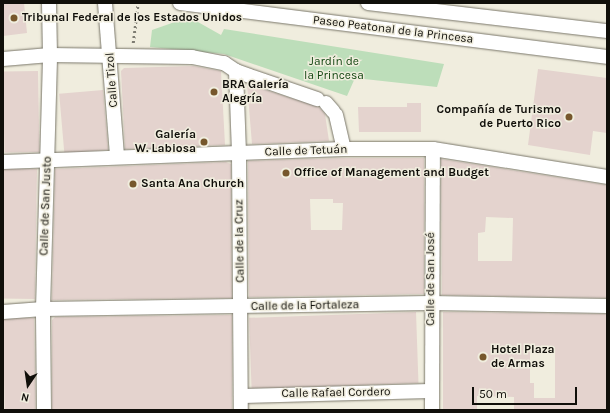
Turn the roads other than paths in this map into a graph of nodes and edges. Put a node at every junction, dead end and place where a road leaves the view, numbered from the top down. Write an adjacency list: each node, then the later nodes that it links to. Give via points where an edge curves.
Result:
1 (49, 3): 6 (street, Calle de San Justo)
2 (105, 3): 7 (street, Calle Tizol)
3 (180, 3): 8 (street, Paseo Peatonal de la Princesa)
4 (368, 3): 5 (street)
5 (607, 31)
6 (50, 55): 7 (street); 9 (street); 15 (street, Calle de San Justo)
7 (111, 57): 10 (street, via 192,57 224,63); 14 (street, Calle Tizol)
8 (607, 57)
9 (3, 59)
10 (236, 71): 11 (street, via 328,107); 13 (street, Calle de la Cruz)
11 (344, 149): 12 (street, Calle de Tetuán); 13 (street, Calle de Tetuán)
12 (433, 149): 17 (street, Calle de Tetuán); 18 (street, Calle de San José)
13 (239, 154): 14 (street, Calle de Tetuán); 20 (street, Calle de la Cruz)
14 (117, 158): 15 (street, Calle de Tetuán)
15 (47, 159): 16 (street, Calle de Tetuán); 21 (street, Calle de San Justo)
16 (3, 162)
17 (607, 177)
18 (430, 304): 19 (street, Calle de la Fortaleza); 20 (street, Calle de la Fortaleza); 23 (street, Calle de San José)
19 (607, 306)
20 (241, 308): 21 (street, Calle de la Fortaleza); 24 (street, Calle de la Cruz)
21 (43, 309): 22 (street, Calle de la Fortaleza); 25 (street, Calle de San Justo)
22 (3, 312)
23 (432, 391): 24 (street, Calle Rafael Cordero); 27 (street, Calle de San José)
24 (241, 396): 26 (street, Calle de la Cruz)
25 (44, 410)
26 (241, 410)
27 (432, 410)

